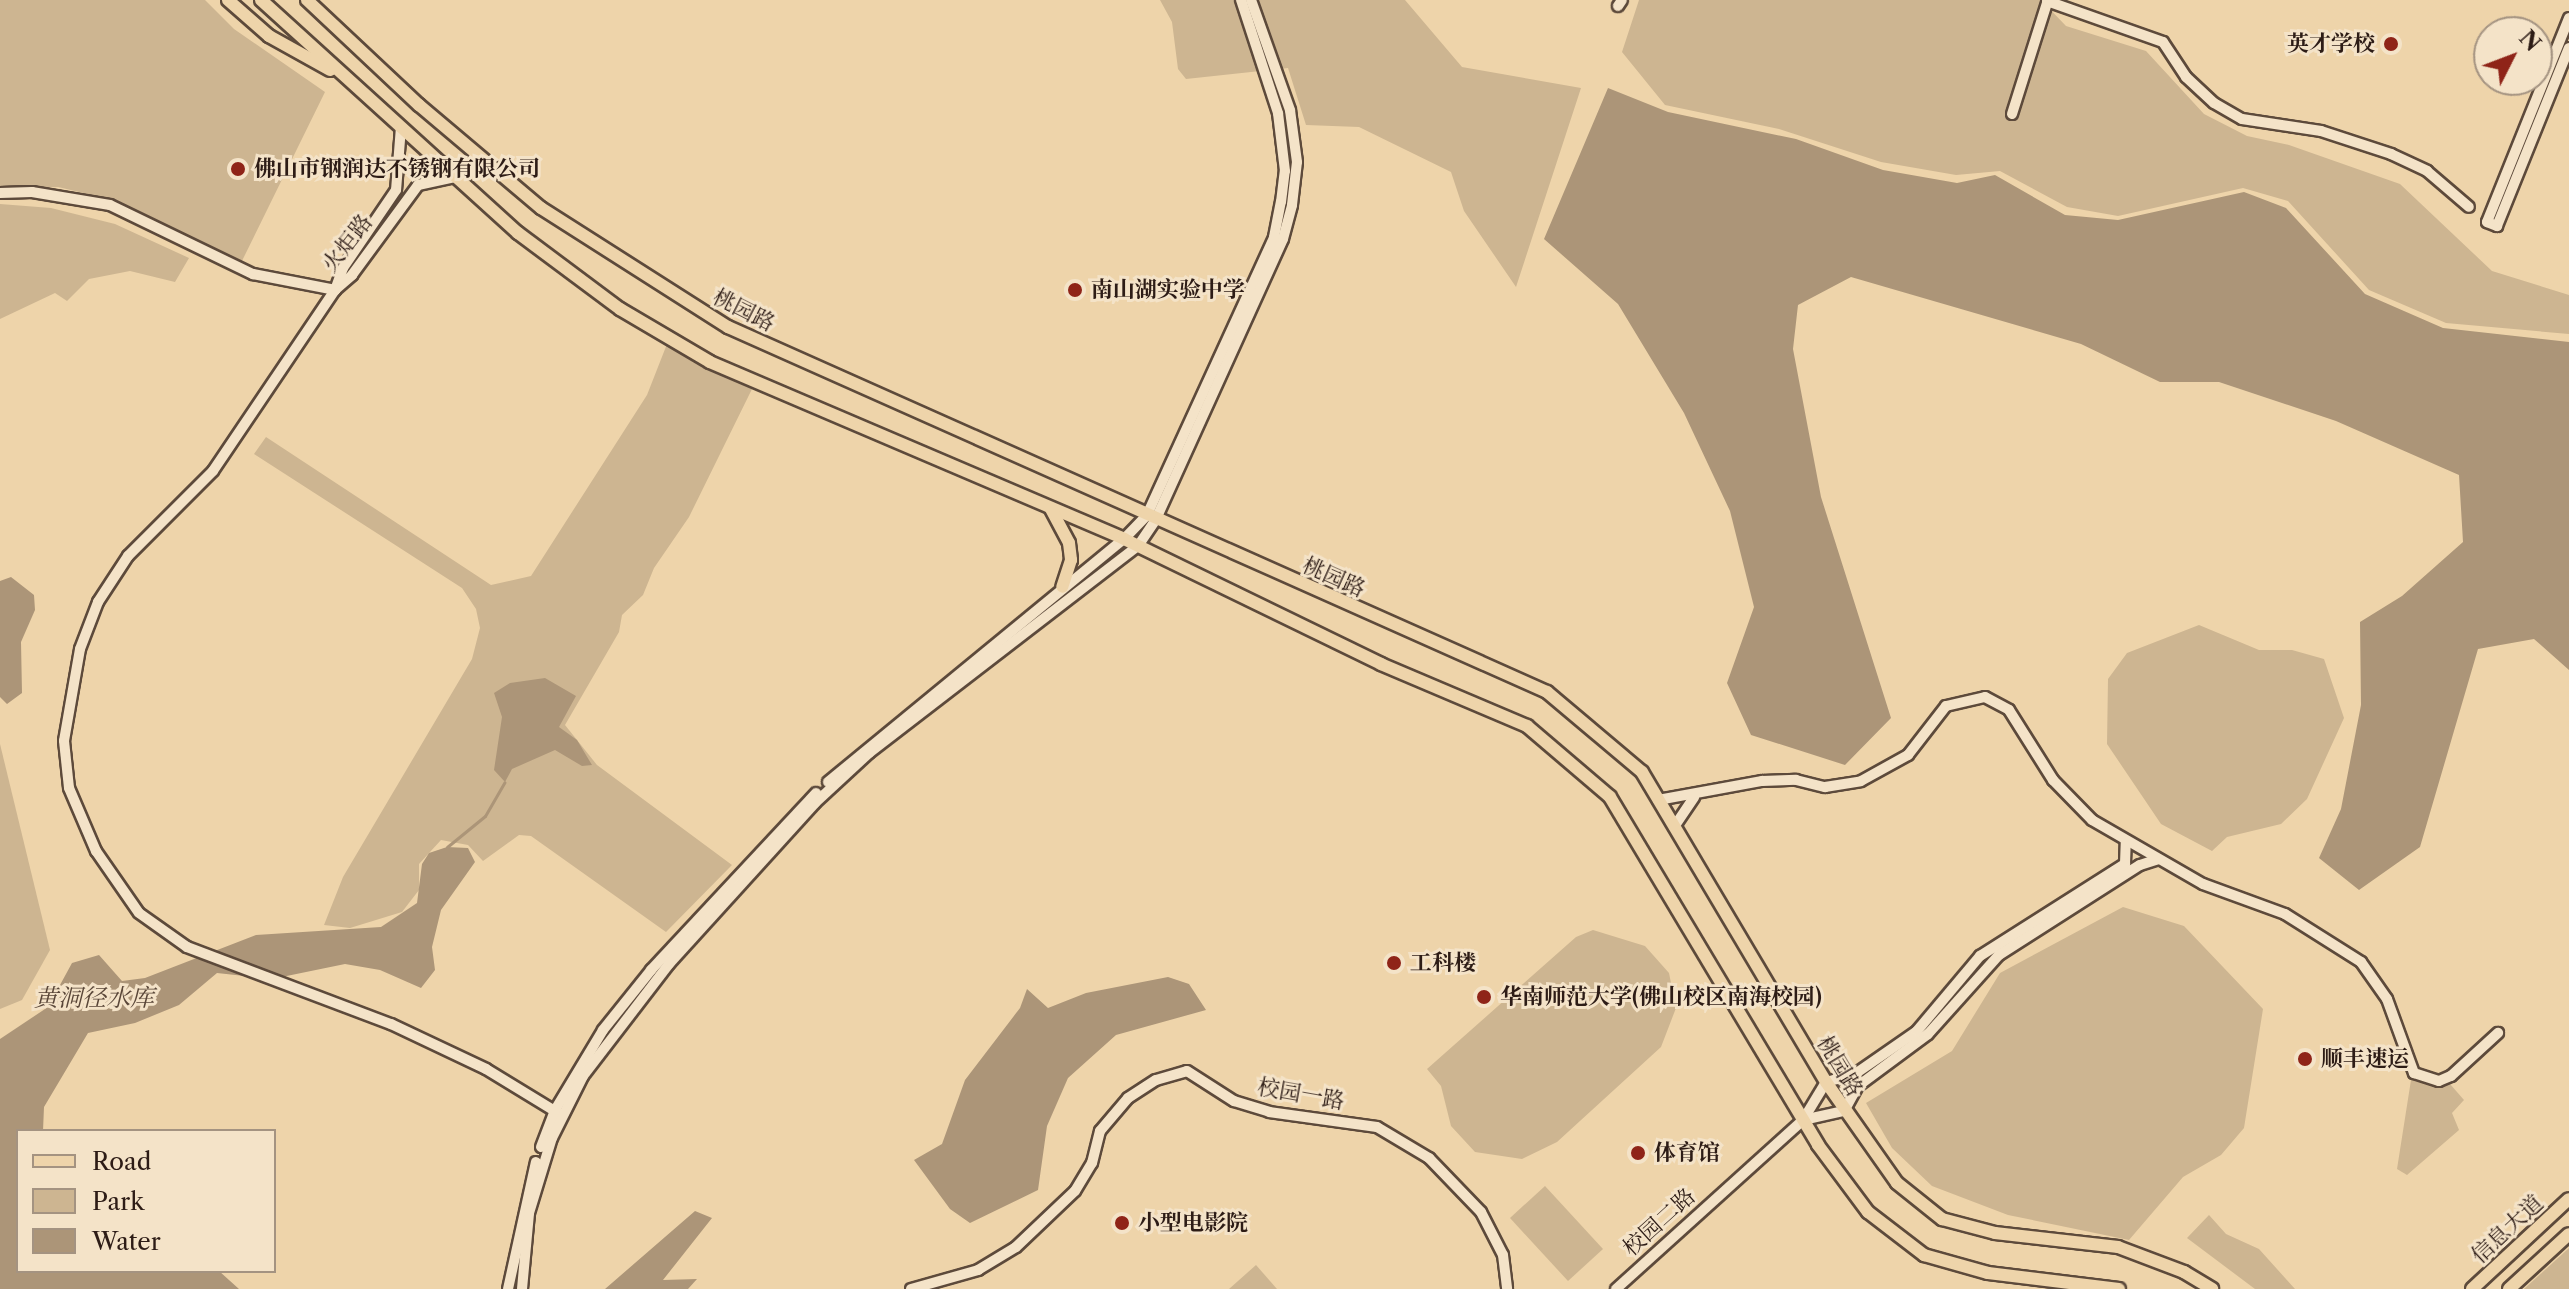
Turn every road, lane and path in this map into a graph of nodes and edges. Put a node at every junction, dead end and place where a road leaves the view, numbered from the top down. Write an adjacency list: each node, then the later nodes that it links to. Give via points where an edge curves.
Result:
1 (228, 0): 9 (main road, via 269,36)
2 (261, 0): 9 (main road)
3 (307, 0): 17 (main road, 桃园路, via 419,105 541,208 642,275 728,327)
4 (1241, 0): 17 (street, via 1278,113 1285,171 1281,202 1274,237)
5 (1251, 0): 17 (street, via 1290,110 1297,162 1292,205 1283,239)
6 (2048, 1): 10 (street); 14 (street, via 2163,42 2186,77 2242,119 2321,131 2379,149 2427,171)
7 (2569, 18): 8 (street, via 2492,224)
8 (2569, 48)
9 (352, 82): 11 (main road)
10 (2012, 114)
11 (401, 127): 12 (main road); 15 (street, 火炬路, via 396,190 343,268)
12 (457, 177): 15 (street, 火炬路, via 412,191 352,275); 16 (main road, via 518,233 620,309 710,362)
13 (0, 193): 15 (street, via 32,192 110,205 253,274)
14 (2469, 207)
15 (335, 290): 29 (street, via 213,471 128,556 98,602 80,649 64,741 69,788 96,851 139,913 218,963 316,996 449,1051)
16 (1051, 509): 18 (main road); 20 (main road, via 1069,543 1071,560)
17 (1152, 517): 18 (street); 19 (street); 22 (main road, 桃园路, via 1547,692 1642,772)
18 (1124, 539): 19 (main road); 20 (street)
19 (1138, 546): 29 (street, via 869,753 815,803 616,1029); 30 (main road, via 1381,664 1527,726 1567,758 1610,797)
20 (1062, 587): 29 (street, via 805,804 651,970 603,1030)
21 (1694, 797): 22 (street); 23 (street); 24 (street, via 1762,781 1796,780 1825,787 1861,781 1908,755 1946,706 1985,697 2009,710 2073,803)
22 (1658, 800): 23 (main road, 桃园路)
23 (1674, 827): 27 (main road, 桃园路)
24 (2126, 841): 25 (street); 27 (street, via 2125,864 1980,956 1917,1031 1855,1074)
25 (2158, 859): 26 (street, via 2203,884 2285,914 2361,962 2387,999 2405,1058 2425,1079 2451,1076); 28 (street, via 2140,865 1999,955 1928,1034 1858,1086)
26 (2498, 1033)
27 (1826, 1082): 28 (main road, 桃园路); 30 (street)
28 (1844, 1111): 30 (street); 39 (main road, 桃园路, via 1897,1183 1942,1219 1995,1233 2118,1247)
29 (559, 1113): 33 (street, via 528,1182); 34 (street, via 529,1213)
30 (1803, 1120): 37 (street, 校园二路); 38 (main road, via 1868,1212 1924,1255 1988,1273)
31 (2569, 1199): 40 (main road, 信息大道)
32 (2569, 1234): 41 (main road, 信息大道)
33 (508, 1289)
34 (522, 1289)
35 (911, 1289): 36 (street, 校园一路, via 978,1270 1016,1247 1075,1191 1092,1163 1100,1131 1120,1107 1156,1080 1187,1071 1234,1101 1269,1112 1377,1127 1429,1158 1481,1212 1503,1255)
36 (1507, 1289)
37 (1616, 1289)
38 (2119, 1289)
39 (2212, 1289)
40 (2472, 1289)
41 (2509, 1289)

